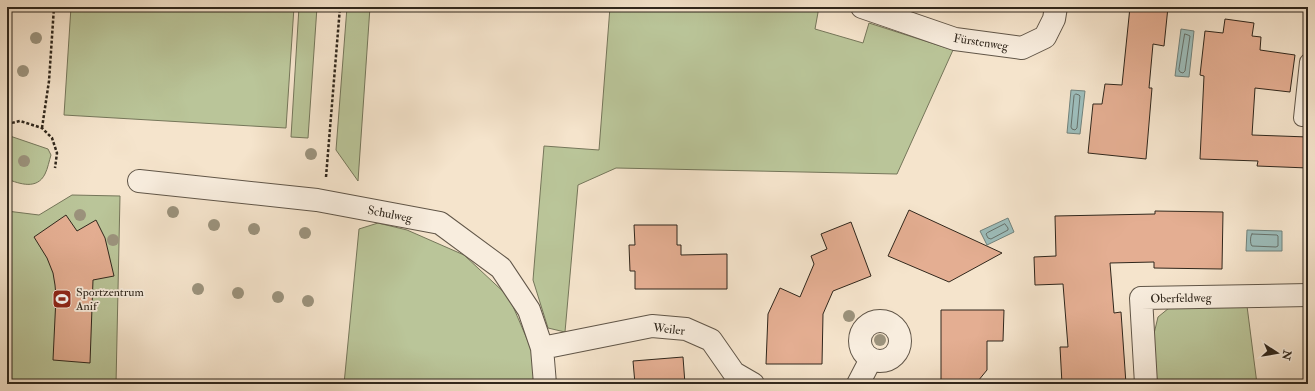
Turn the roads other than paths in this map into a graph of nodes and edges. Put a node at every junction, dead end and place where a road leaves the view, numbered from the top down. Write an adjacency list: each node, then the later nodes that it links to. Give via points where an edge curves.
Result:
1 (862, 7): 2 (street, Fürstenweg, via 956,39 1022,48 1046,38)
2 (1056, 7)
3 (1308, 62): 4 (lane)
4 (1302, 118)
5 (140, 181): 7 (street, Schulweg, via 324,201 440,223 501,268 530,310)
6 (1308, 295): 12 (street, Oberfeldweg, via 1141,298)
7 (542, 348): 9 (street, Schulweg); 10 (street, Weiler, via 652,326 686,329 711,340 734,373)
8 (871, 360): 11 (street)
9 (545, 384)
10 (753, 384)
11 (858, 384)
12 (1146, 384)

